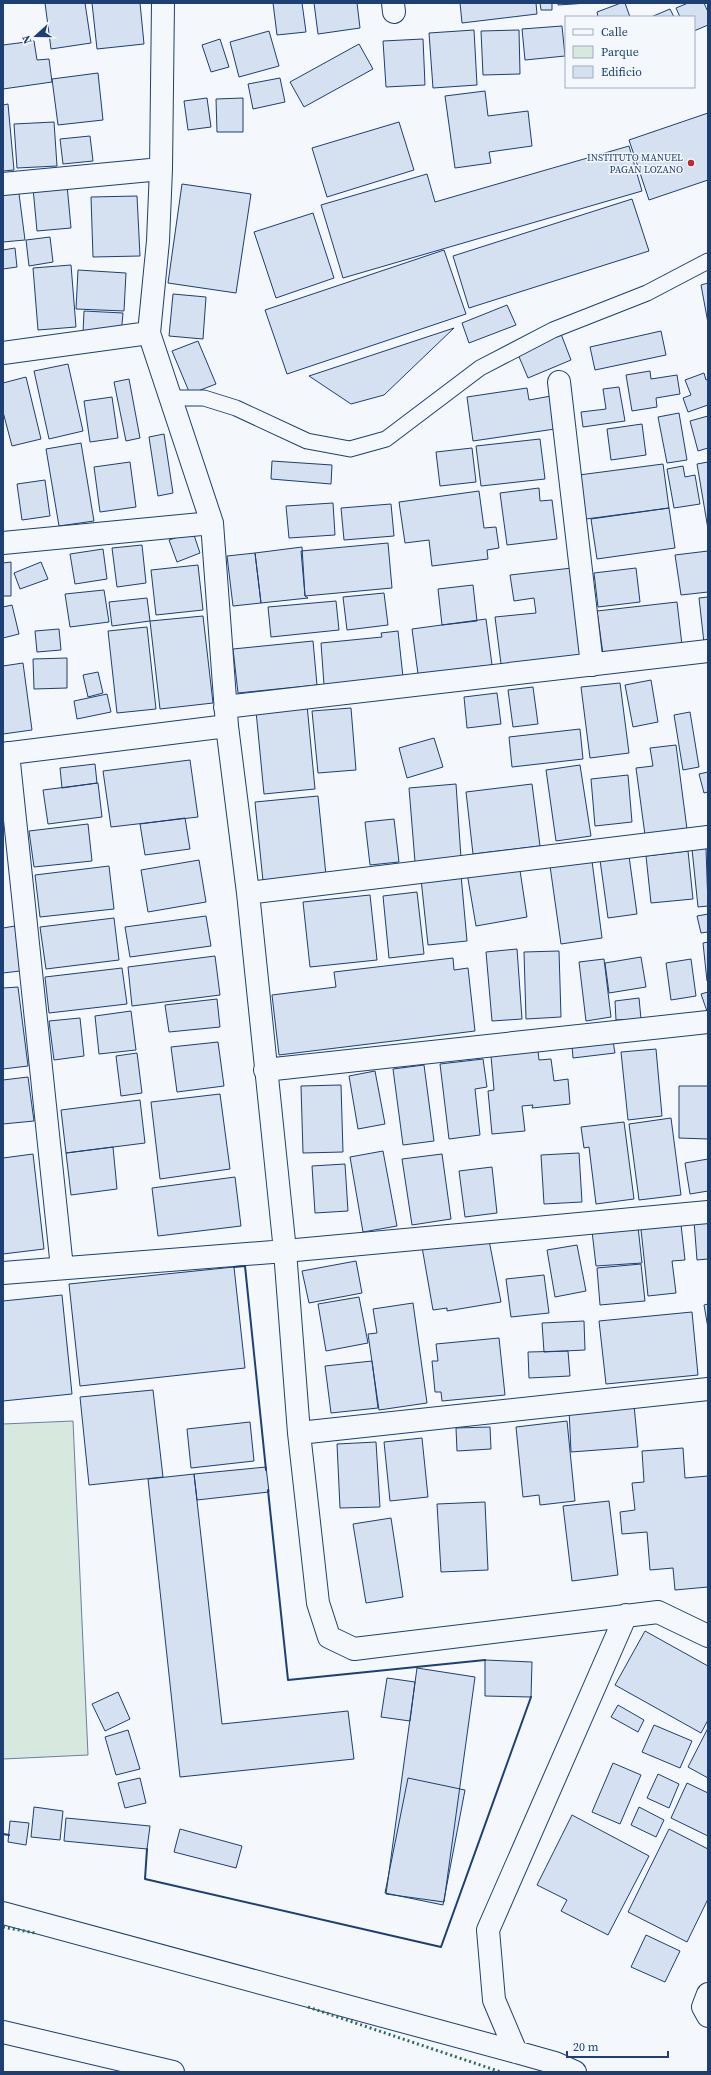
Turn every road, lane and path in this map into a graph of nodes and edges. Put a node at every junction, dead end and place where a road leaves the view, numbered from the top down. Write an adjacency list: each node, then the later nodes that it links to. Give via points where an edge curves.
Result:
1 (163, 3): 2 (main road)
2 (162, 170): 3 (main road); 5 (main road)
3 (3, 184)
4 (708, 261): 8 (lane, via 647,293 546,333 480,368 386,439 350,449 307,441 236,408 204,398)
5 (149, 333): 6 (main road); 8 (main road)
6 (3, 353)
7 (559, 382): 12 (main road)
8 (170, 398): 9 (main road)
9 (212, 523): 10 (main road); 13 (main road)
10 (3, 543)
11 (708, 651): 12 (main road)
12 (592, 665): 13 (main road)
13 (226, 717): 14 (main road); 16 (main road)
14 (6, 754): 21 (main road)
15 (708, 837): 16 (main road)
16 (248, 893): 18 (main road)
17 (708, 1022): 18 (main road)
18 (265, 1070): 20 (main road)
19 (708, 1212): 20 (main road)
20 (285, 1251): 21 (main road); 24 (main road)
21 (62, 1268): 22 (main road)
22 (3, 1273)
23 (708, 1389): 24 (main road)
24 (299, 1433): 25 (main road, via 318,1603 329,1637 354,1649)
25 (626, 1615): 26 (main road, via 658,1612); 31 (main road, via 488,1930 494,2000)
26 (708, 1636)
27 (3, 1913): 31 (main road)
28 (708, 1994): 29 (main road, via 702,2007)
29 (708, 2016)
30 (3, 2032): 32 (main road)
31 (516, 2052): 33 (main road, via 555,2063)
32 (174, 2072)
33 (575, 2072)

